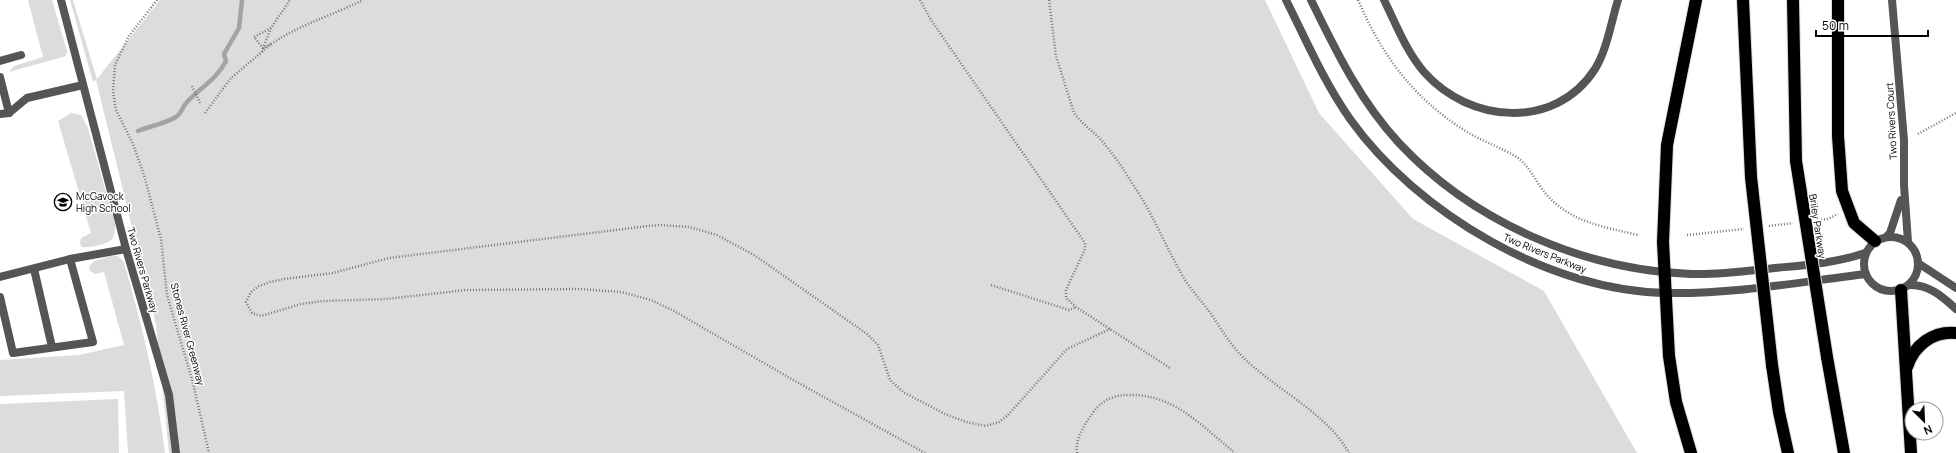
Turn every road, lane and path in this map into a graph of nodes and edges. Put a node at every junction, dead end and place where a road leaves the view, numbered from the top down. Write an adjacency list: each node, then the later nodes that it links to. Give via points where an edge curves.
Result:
1 (61, 0): 24 (street, Two Rivers Parkway)
2 (157, 0): 57 (path, Stones River Greenway, via 129,36 115,65 113,92 116,110 133,144 144,175 161,239 167,295 193,383)
3 (290, 0): 17 (path)
4 (363, 0): 18 (path, via 293,31)
5 (920, 0): 49 (path, via 931,20 1084,243 1085,249 1064,295)
6 (1050, 0): 61 (path, via 1053,42 1061,77 1074,114 1100,140 1133,183 1156,221 1190,289 1238,351 1260,374 1333,430)
7 (1286, 0): 47 (street, Two Rivers Parkway, via 1324,77 1350,120 1382,158 1418,193 1458,223 1502,248 1548,268 1596,284)
8 (1311, 0): 41 (street, Two Rivers Parkway, via 1343,66 1369,106 1399,143 1433,176 1471,204 1512,228 1556,246 1601,260)
9 (1358, 0): 33 (path, via 1372,31 1402,77 1442,115 1518,159 1532,172 1546,194 1572,216 1592,225)
10 (1384, 0): 11 (street, via 1408,48 1433,81 1449,94 1483,110 1511,114 1555,104 1581,86 1600,60)
11 (1618, 0)
12 (1696, 0): 41 (highway, via 1667,145 1663,242)
13 (1743, 0): 63 (highway, bridge, via 1751,177 1772,365)
14 (1793, 0): 64 (highway, Briley Parkway, bridge, via 1796,161)
15 (1838, 0): 34 (highway, via 1838,136 1842,191 1854,223)
16 (1892, 0): 32 (street, Two Rivers Court, via 1904,140)
17 (271, 28): 19 (path); 19 (path, via 254,37)
18 (271, 44): 19 (path); 20 (path)
19 (263, 48): 20 (path)
20 (262, 52): 30 (path, via 231,78)
21 (21, 55): 22 (street)
22 (0, 61)
23 (0, 77): 27 (street)
24 (83, 85): 27 (street, via 27,98); 36 (street, Two Rivers Parkway)
25 (192, 86): 26 (path)
26 (200, 103)
27 (9, 112): 29 (street)
28 (1956, 113): 31 (path)
29 (0, 114)
30 (205, 114)
31 (1918, 134)
32 (1904, 185): 34 (street, via 1900,206); 35 (street, Two Rivers Court)
33 (1638, 235)
34 (1881, 239): 35 (street, via 1897,237); 37 (street)
35 (1908, 242): 39 (street, via 1917,254)
36 (126, 249): 38 (street); 56 (street, Two Rivers Parkway, via 168,395)
37 (1865, 253): 41 (street, Two Rivers Parkway, via 1843,261 1733,273 1691,274); 42 (street)
38 (70, 259): 40 (street); 53 (street, via 92,342)
39 (1918, 263): 45 (street, via 1916,276); 46 (street)
40 (34, 269): 43 (street); 53 (street)
41 (1666, 271): 47 (highway)
42 (1866, 274): 45 (street, via 1874,285 1883,290); 47 (street, Two Rivers Parkway, via 1744,289)
43 (0, 277)
44 (991, 285): 49 (path, via 1069,310)
45 (1905, 287): 50 (street, via 1920,284); 55 (highway)
46 (1956, 288)
47 (1667, 293): 62 (highway, via 1669,356 1676,402)
48 (0, 297): 53 (street, via 13,353)
49 (1076, 307): 51 (path)
50 (1956, 309)
51 (1110, 329): 54 (path); 58 (path, via 1067,349 1008,415 995,423 980,426 941,412 903,392 890,380 878,345 867,334 754,255 717,235 689,227 632,227 389,258 333,273 270,282 255,288 246,299 247,307 252,314 261,316 317,302 386,299 466,290 541,288 621,292 651,300 674,311)
52 (1956, 333): 55 (highway, via 1935,336 1921,344 1911,357)
53 (52, 347)
54 (1170, 368)
55 (1906, 372): 65 (highway)
56 (176, 453)
57 (209, 453)
58 (925, 453)
59 (1077, 453): 60 (path, via 1076,446 1084,424 1098,405 1110,397 1126,394 1158,398 1176,406)
60 (1235, 453)
61 (1349, 453)
62 (1691, 453)
63 (1788, 453)
64 (1844, 453)
65 (1911, 453)

